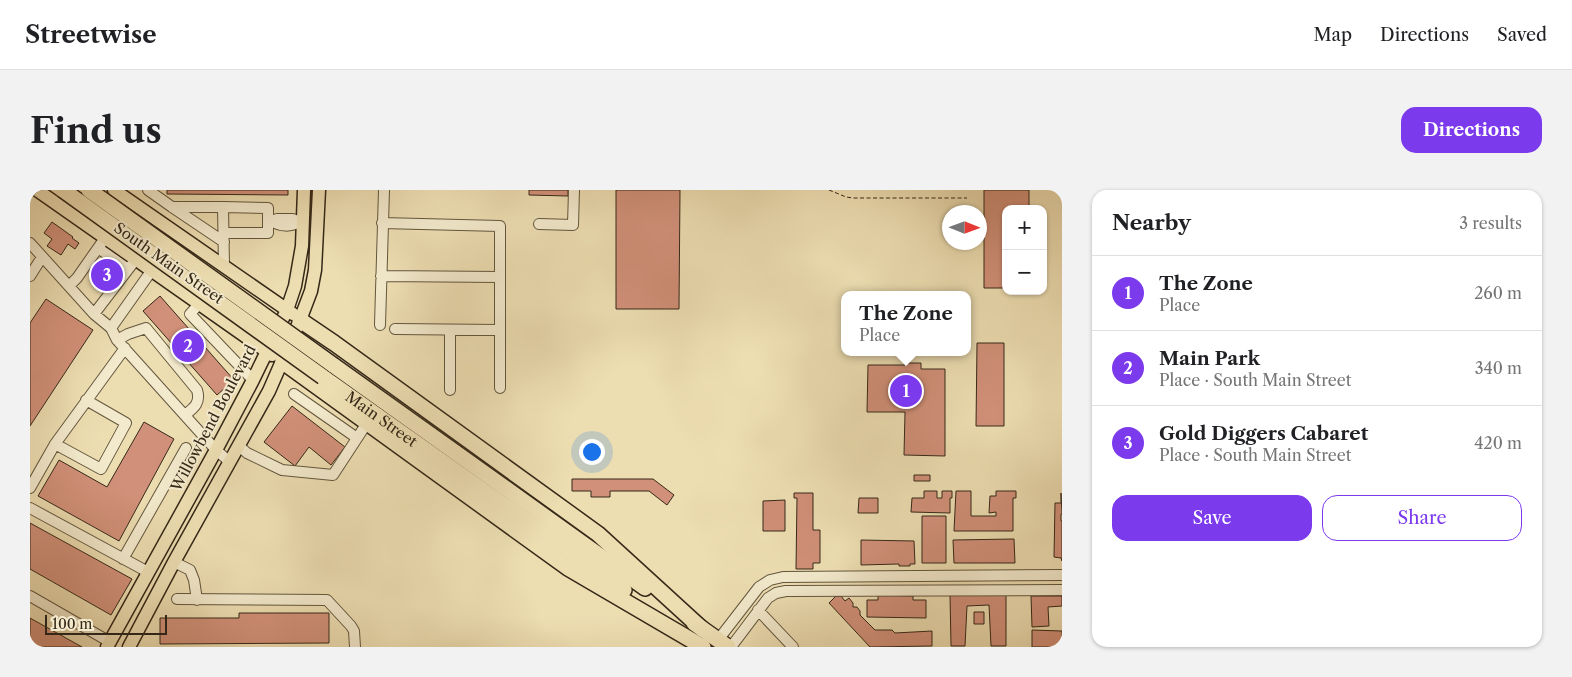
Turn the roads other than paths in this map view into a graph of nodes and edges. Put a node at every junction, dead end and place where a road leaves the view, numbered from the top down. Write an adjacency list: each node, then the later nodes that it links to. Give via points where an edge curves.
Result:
1 (37, 190): 19 (main road, South Main Street)
2 (63, 190): 44 (highway, Main Street, bridge)
3 (89, 190): 44 (highway, Main Street, bridge)
4 (114, 190): 22 (main road, South Main Street)
5 (148, 190): 10 (street)
6 (304, 190): 13 (main road, Willowbend Boulevard)
7 (319, 190): 14 (main road)
8 (384, 190): 15 (street)
9 (574, 190): 16 (street, via 574,224)
10 (172, 207): 11 (street); 17 (street)
11 (223, 207): 12 (street, via 268,208); 17 (street)
12 (270, 221): 13 (street, via 293,226); 17 (street, via 268,233)
13 (301, 222): 14 (main road); 30 (main road, Willowbend Boulevard, via 302,246)
14 (318, 223): 32 (main road, via 312,290)
15 (382, 223): 25 (street); 26 (street, via 500,226)
16 (539, 224)
17 (224, 238): 22 (street)
18 (30, 243): 20 (street)
19 (102, 243): 21 (main road, South Main Street); 27 (street)
20 (42, 257): 24 (street); 27 (street)
21 (132, 264): 23 (main road, South Main Street); 31 (street)
22 (224, 266): 28 (main road, South Main Street)
23 (152, 270): 29 (main road, South Main Street); 35 (street)
24 (30, 276)
25 (381, 276): 26 (street); 33 (street)
26 (500, 277): 38 (street)
27 (69, 286): 31 (street)
28 (256, 288): 30 (main road, South Main Street); 34 (main road, via 262,306 253,324 245,328)
29 (199, 304): 34 (main road, South Main Street); 45 (street, via 190,314)
30 (287, 310): 32 (main road, South Main Street); 42 (main road, Willowbend Boulevard)
31 (94, 314): 35 (street)
32 (300, 320): 40 (highway); 43 (main road)
33 (380, 325)
34 (233, 327): 42 (main road, South Main Street)
35 (111, 328): 39 (street)
36 (395, 329): 37 (street)
37 (450, 330): 38 (street); 47 (street)
38 (500, 330): 46 (street)
39 (117, 340): 41 (street); 50 (street, via 146,328 197,390 197,404)
40 (334, 343): 44 (highway, via 317,347 308,370); 76 (highway, via 598,534)
41 (124, 348): 49 (street); 50 (street)
42 (267, 351): 43 (main road, South Main Street); 45 (main road, Willowbend Boulevard)
43 (283, 362): 44 (highway); 54 (main road)
44 (322, 375): 51 (highway); 76 (highway, Main Street); 82 (highway, Main Street)
45 (253, 380): 56 (main road, Willowbend Boulevard)
46 (500, 388)
47 (450, 390)
48 (294, 394): 52 (street)
49 (86, 400): 53 (street); 53 (street, via 126,423 101,469)
50 (185, 415): 56 (street)
51 (367, 423): 52 (street); 82 (highway, via 568,568)
52 (357, 438): 54 (street, via 332,475 282,470)
53 (55, 444): 58 (street)
54 (239, 446): 57 (main road)
55 (186, 448): 61 (street)
56 (216, 450): 57 (street); 60 (main road, Willowbend Boulevard)
57 (230, 462): 62 (main road)
58 (30, 488)
59 (30, 508): 61 (street)
60 (158, 553): 62 (main road); 63 (main road, Willowbend Boulevard)
61 (123, 559): 63 (street)
62 (174, 562): 74 (street, via 190,570); 80 (main road)
63 (148, 572): 77 (main road, Willowbend Boulevard)
64 (1050, 575): 65 (street); 67 (street); 68 (street)
65 (1062, 575)
66 (809, 576): 67 (street); 70 (street); 78 (street, via 783,577 760,587)
67 (937, 576): 71 (street)
68 (1050, 590): 69 (street); 71 (street)
69 (1062, 590)
70 (808, 591): 71 (street); 75 (street, via 776,594)
71 (937, 591)
72 (30, 596): 77 (street)
73 (177, 599): 74 (street)
74 (197, 600): 81 (street, via 327,600 354,631)
75 (758, 610): 78 (street); 79 (street)
76 (702, 629): 78 (highway, Main Street)
77 (112, 645)
78 (726, 645)
79 (791, 646)
80 (129, 647)
81 (355, 647)
82 (703, 647)

